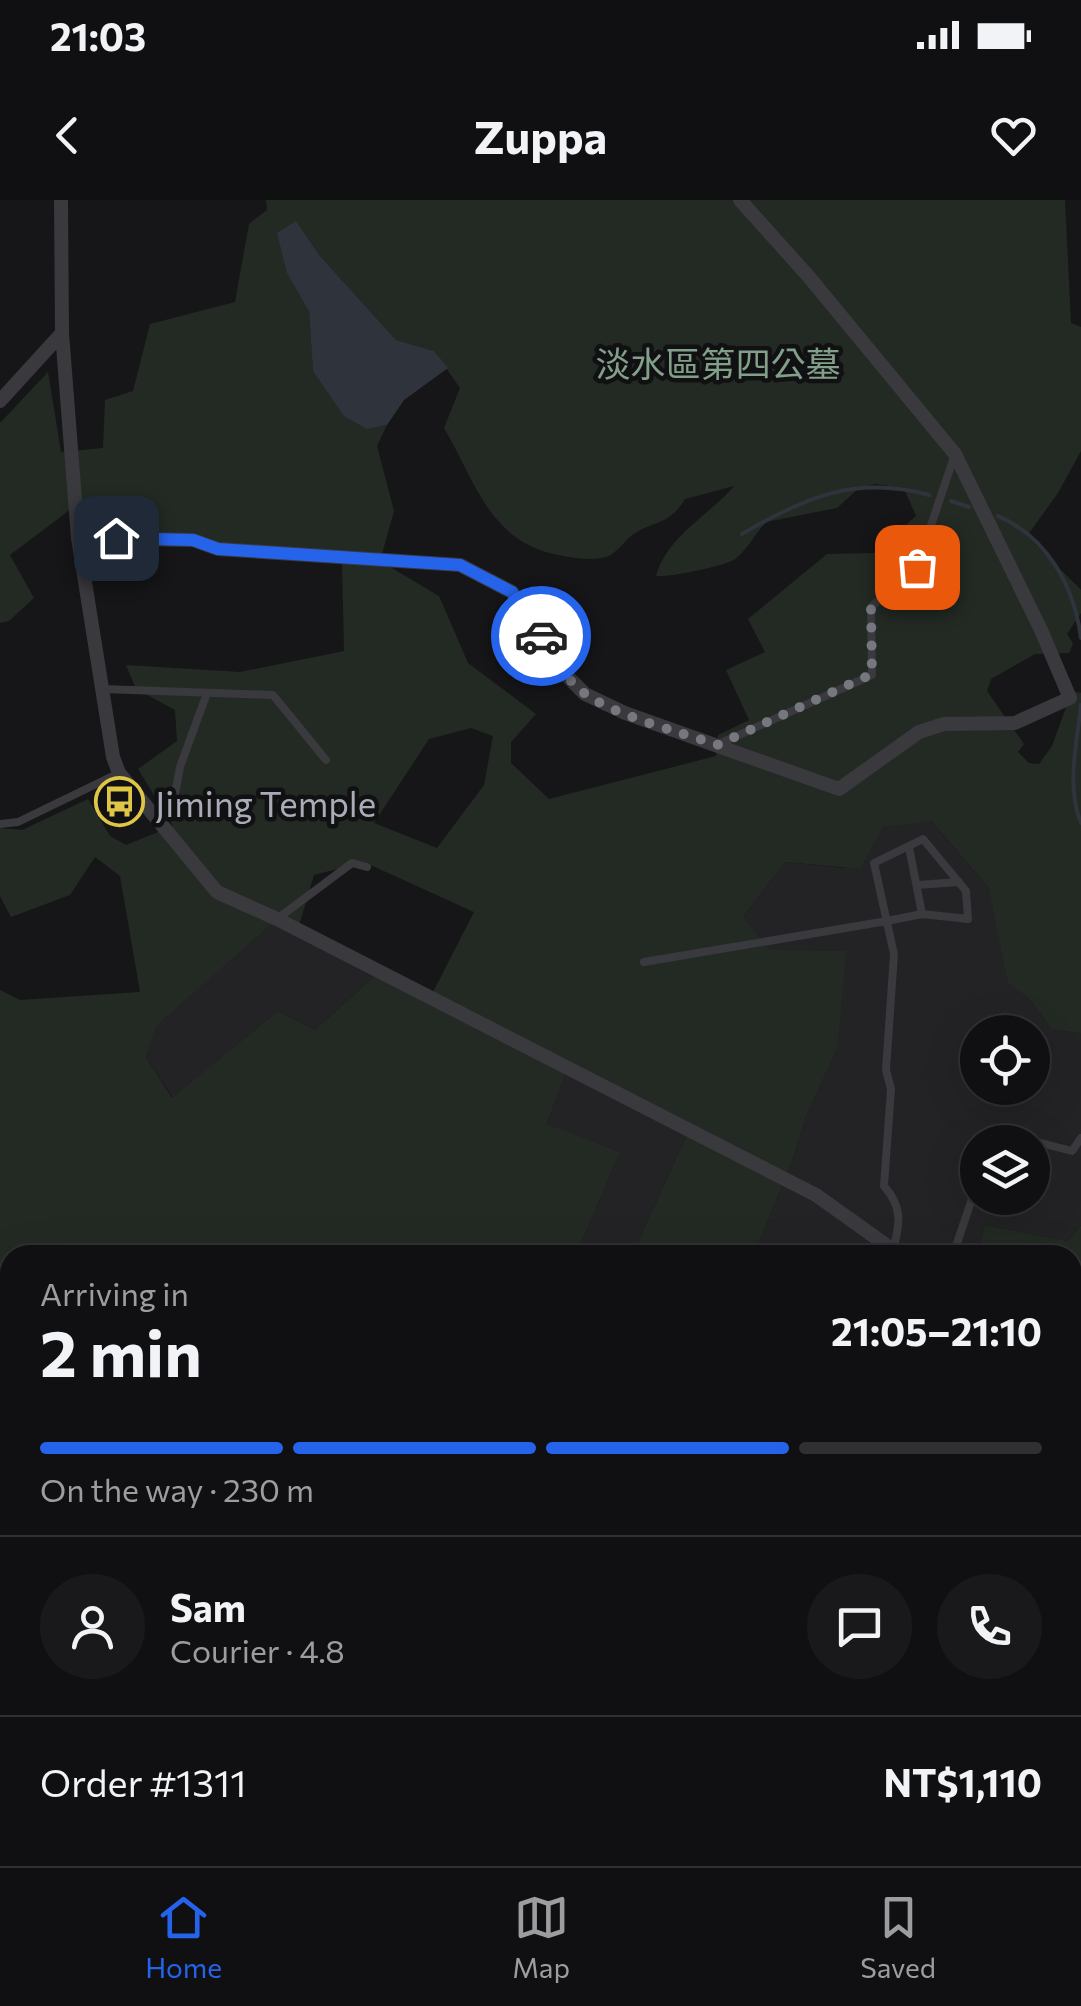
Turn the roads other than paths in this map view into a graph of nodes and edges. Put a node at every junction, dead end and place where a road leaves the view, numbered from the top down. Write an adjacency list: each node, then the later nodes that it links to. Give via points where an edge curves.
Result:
1 (61, 200): 3 (street)
2 (740, 200): 5 (street)
3 (62, 333): 4 (street); 6 (street)
4 (0, 401)
5 (955, 454): 9 (lane, via 917,567 871,607 872,674); 9 (street, via 1070,698 1014,724 944,724 918,732 839,789)
6 (78, 538): 7 (street); 9 (street, via 193,540 218,549 460,565 512,592 585,694)
7 (102, 689): 8 (lane); 11 (street)
8 (207, 693): 10 (lane, via 273,695); 12 (lane)
9 (717, 745)
10 (326, 760)
11 (119, 772): 13 (lane, via 18,822); 19 (street, via 217,892)
12 (174, 800)
13 (0, 824)
14 (909, 847): 16 (lane, via 923,839); 17 (lane); 20 (lane, via 874,863)
15 (367, 867): 19 (lane, via 352,863)
16 (959, 882): 17 (lane); 18 (lane, via 968,919)
17 (916, 885): 18 (lane)
18 (922, 914): 20 (lane)
19 (277, 919): 25 (street, via 816,1195)
20 (887, 921): 21 (lane); 26 (lane, via 894,954 884,1186 898,1202)
21 (644, 962)
22 (1081, 1138): 23 (lane, via 1072,1151)
23 (1050, 1145)
24 (967, 1215): 27 (lane)
25 (886, 1245)
26 (897, 1245)
27 (956, 1245)

